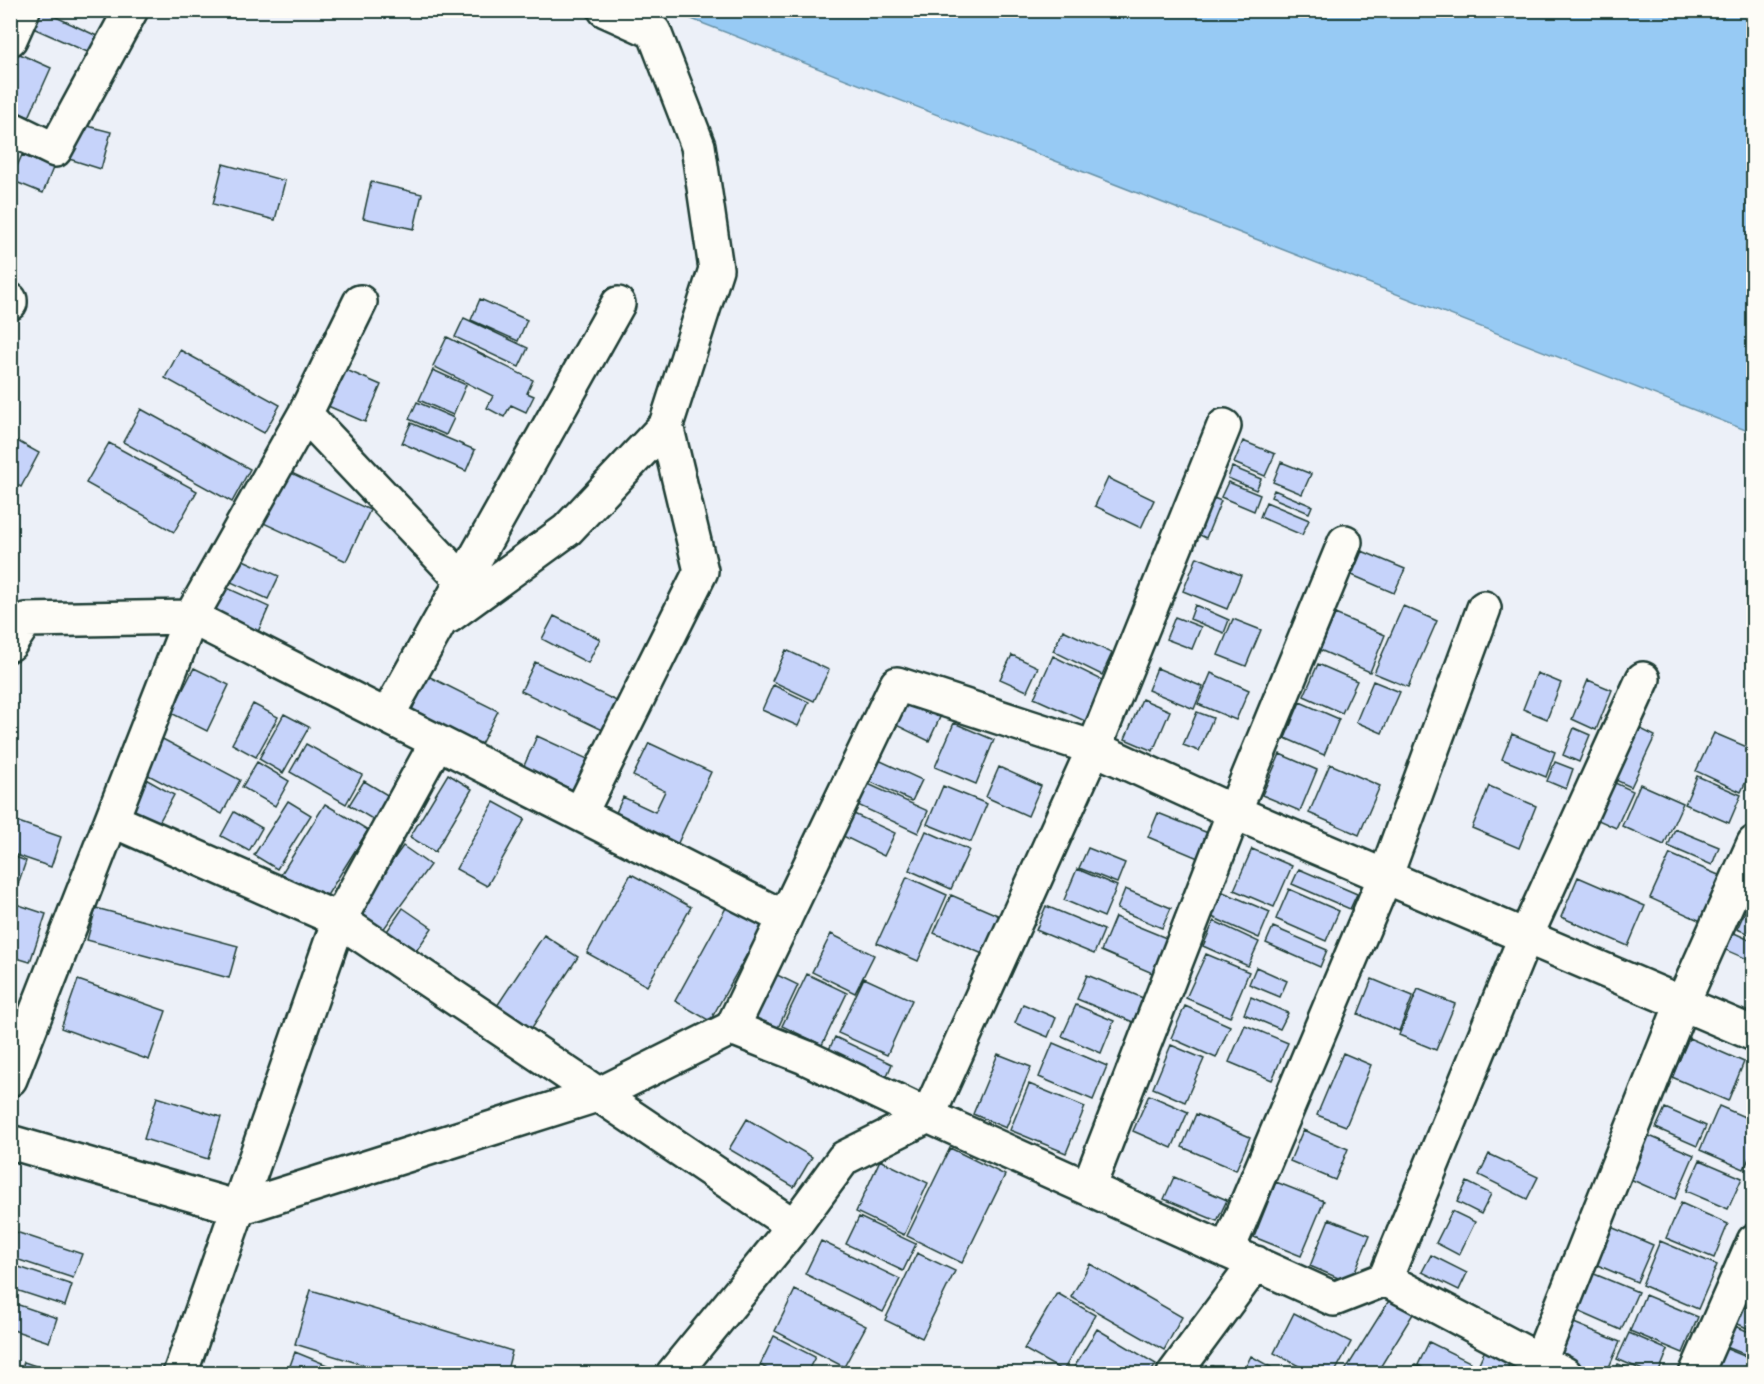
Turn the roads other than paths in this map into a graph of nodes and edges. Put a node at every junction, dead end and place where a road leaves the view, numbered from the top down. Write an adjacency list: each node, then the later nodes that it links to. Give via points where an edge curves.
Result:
1 (23, 10): 4 (street)
2 (131, 10): 5 (street, via 55,150)
3 (605, 10): 9 (street, via 654,32 698,146 716,269)
4 (10, 39)
5 (10, 128)
6 (360, 302): 8 (street)
7 (618, 304): 12 (street)
8 (305, 414): 12 (street); 14 (street)
9 (666, 425): 15 (street, via 567,530); 22 (street, via 701,571)
10 (1224, 426): 20 (street)
11 (1346, 542): 21 (street)
12 (463, 581): 15 (street)
13 (1484, 608): 25 (street)
14 (191, 617): 16 (street, via 26,620); 18 (street); 23 (street)
15 (440, 622): 18 (street)
16 (10, 644)
17 (1642, 679): 28 (street)
18 (387, 716): 19 (street)
19 (437, 742): 22 (street); 27 (street)
20 (1094, 748): 21 (street); 26 (street, via 897,684); 34 (street)
21 (1234, 812): 25 (street); 36 (street)
22 (580, 814): 26 (street)
23 (112, 820): 27 (street); 32 (street)
24 (1754, 843): 29 (street)
25 (1385, 877): 28 (street); 40 (street)
26 (785, 918): 30 (street)
27 (339, 920): 33 (street); 37 (street)
28 (1526, 938): 29 (street); 41 (street)
29 (1682, 1004): 31 (street); 42 (street)
30 (732, 1028): 33 (street); 34 (street, via 805,1057)
31 (1754, 1034)
32 (10, 1079)
33 (600, 1094): 37 (street); 38 (street)
34 (928, 1116): 36 (street); 38 (street, via 844,1158)
35 (10, 1142): 37 (street)
36 (1088, 1188): 40 (street)
37 (239, 1208): 43 (street)
38 (794, 1226): 44 (street)
39 (1754, 1241): 46 (street)
40 (1241, 1257): 41 (street, via 1334,1299); 45 (street)
41 (1385, 1279): 42 (street)
42 (1553, 1367)
43 (180, 1374)
44 (673, 1374)
45 (1174, 1374)
46 (1696, 1374)

